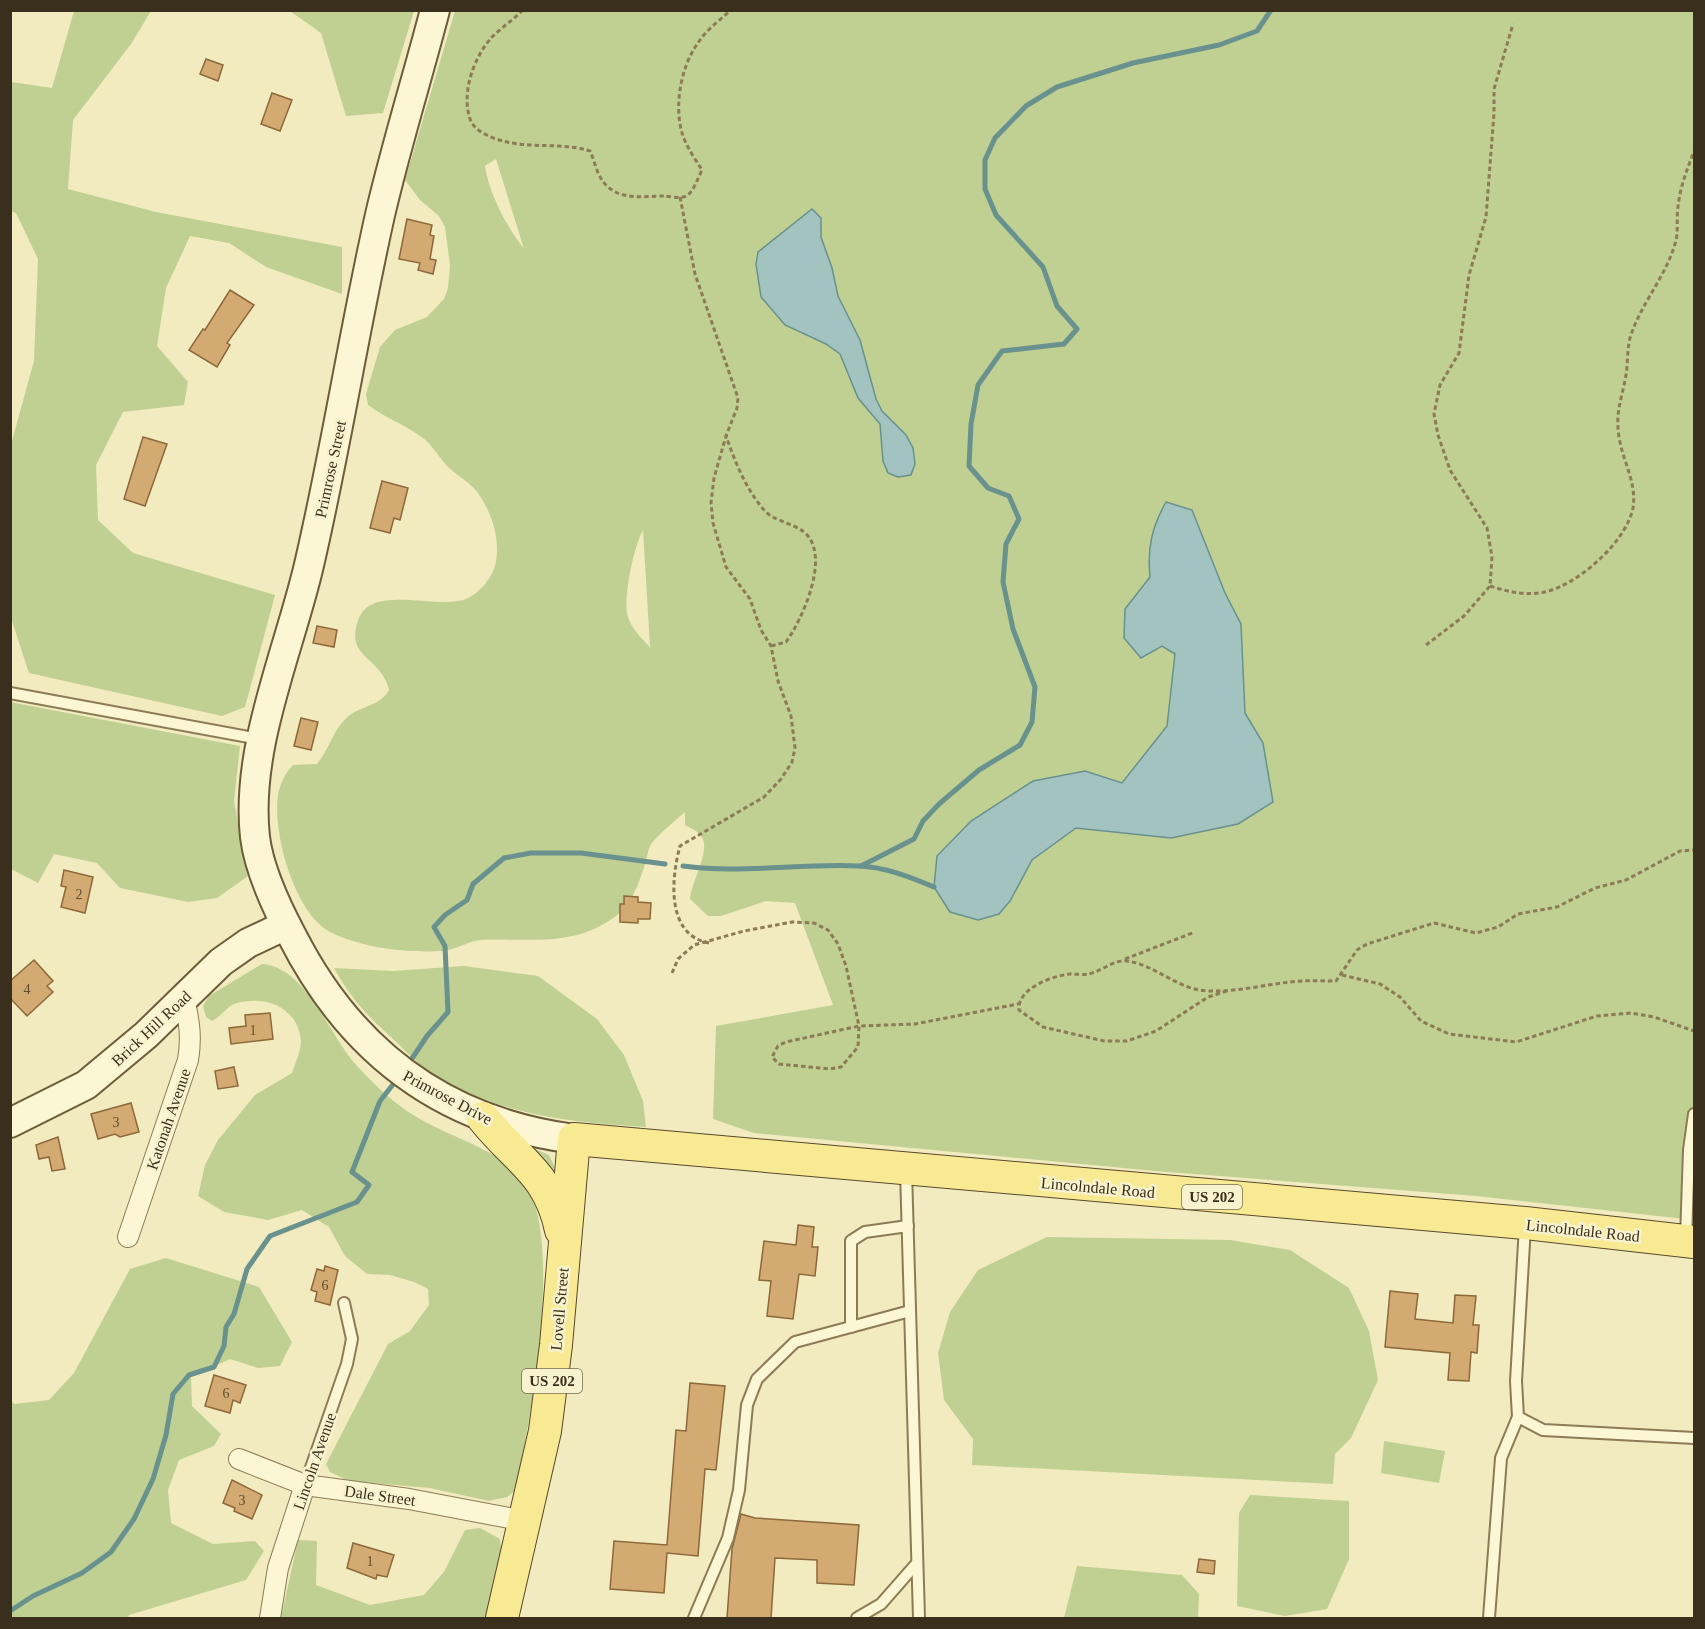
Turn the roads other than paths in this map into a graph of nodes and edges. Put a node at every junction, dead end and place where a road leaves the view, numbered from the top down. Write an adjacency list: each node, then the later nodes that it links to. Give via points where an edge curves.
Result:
1 (435, 10): 3 (main road, Primrose Street, via 380,215 321,512)
2 (10, 693): 3 (lane)
3 (263, 739): 4 (main road, Primrose Street, via 253,809 255,841)
4 (286, 925): 5 (main road, Brick Hill Road, via 248,943 221,962); 7 (main road, Primrose Drive, via 320,986 372,1047 402,1074)
5 (184, 998): 8 (main road, Brick Hill Road, via 86,1085); 13 (street, Katonah Avenue, via 190,1022 188,1060)
6 (1695, 1114): 14 (lane, via 1689,1150)
7 (483, 1118): 9 (main road, Primrose Drive); 15 (main road, via 544,1184 555,1206)
8 (10, 1123)
9 (574, 1139): 10 (main road, Lincolndale Road / US 202); 15 (main road, Lovell Street / US 202)
10 (906, 1168): 11 (main road, Lincolndale Road / US 202); 12 (lane)
11 (1525, 1223): 14 (main road, Lincolndale Road / US 202); 19 (lane, via 1516,1382)
12 (908, 1226): 17 (lane); 18 (lane, via 865,1232 851,1241)
13 (128, 1237)
14 (1690, 1241)
15 (564, 1260): 23 (main road, Lovell Street / US 202, via 545,1431)
16 (344, 1303): 22 (lane, Lincoln Avenue, via 352,1339 347,1364)
17 (910, 1311): 18 (lane); 24 (lane)
18 (851, 1327): 27 (lane, via 795,1342 756,1379 747,1405 740,1490 728,1538)
19 (1518, 1417): 20 (lane, via 1542,1430); 30 (lane, via 1501,1458)
20 (1695, 1438)
21 (239, 1459): 22 (street, Dale Street)
22 (305, 1485): 23 (street, Dale Street); 25 (street, Lincoln Avenue, via 278,1568)
23 (525, 1521): 26 (main road, Lovell Street / US 202)
24 (917, 1563): 28 (lane, via 880,1604); 29 (lane)
25 (270, 1618)
26 (502, 1618)
27 (694, 1618)
28 (857, 1618)
29 (919, 1618)
30 (1489, 1618)

